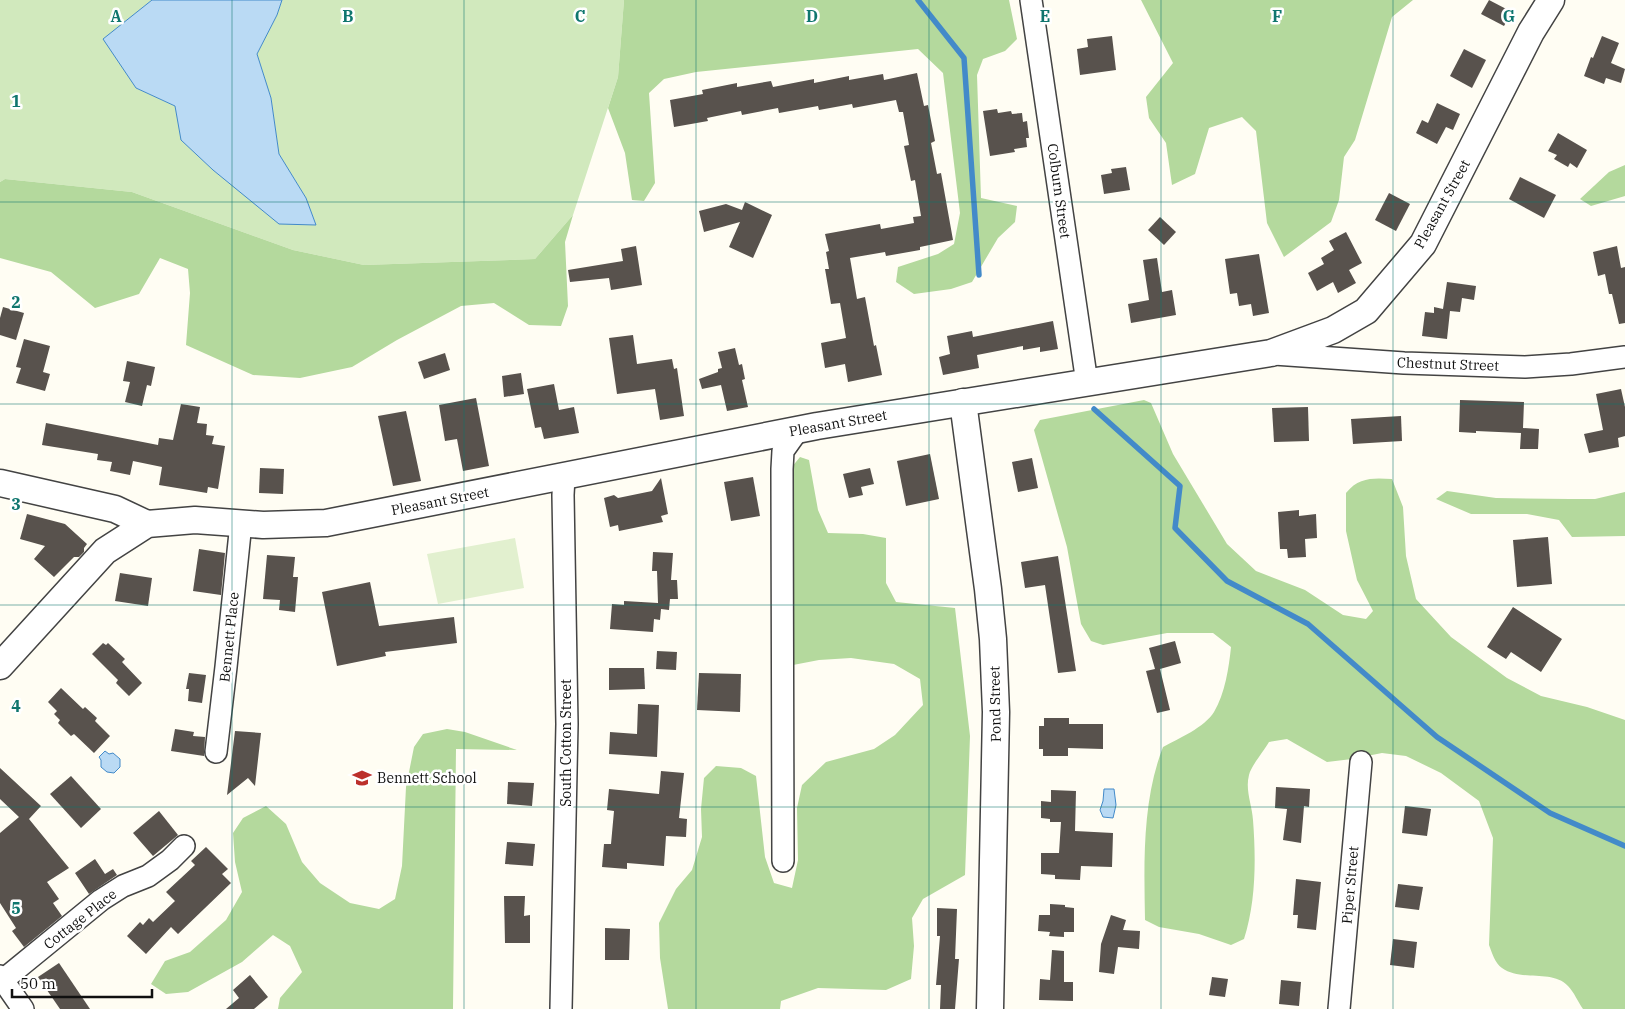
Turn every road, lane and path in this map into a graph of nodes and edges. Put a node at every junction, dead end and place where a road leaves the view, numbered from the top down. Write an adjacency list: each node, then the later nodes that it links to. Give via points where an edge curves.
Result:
1 (1031, 0): 5 (street, Colburn Street)
2 (1551, 0): 3 (street, Pleasant Street, via 1423,244 1366,311 1332,330)
3 (1271, 353): 4 (street, Chestnut Street, via 1404,363 1524,367); 5 (street, Pleasant Street)
4 (1625, 357)
5 (1088, 382): 6 (street, Pleasant Street)
6 (963, 402): 7 (street, Pleasant Street); 20 (street, Pond Street, via 994,649 996,712)
7 (798, 430): 8 (street, Pleasant Street); 16 (street, via 783,452 782,469)
8 (564, 477): 10 (street, Pleasant Street, via 326,523); 19 (street, South Cotton Street, via 567,724)
9 (0, 483): 11 (street, via 115,509)
10 (241, 523): 11 (street, Pleasant Street, via 195,520); 13 (street, Bennett Place)
11 (147, 524): 12 (street, Pleasant Street, via 105,551)
12 (0, 666)
13 (216, 752)
14 (1361, 762): 21 (street, Piper Street)
15 (184, 846): 17 (street, Cottage Place, via 148,876 123,886 102,900)
16 (783, 861)
17 (2, 978): 18 (street)
18 (22, 1009)
19 (561, 1009)
20 (990, 1009)
21 (1339, 1009)

